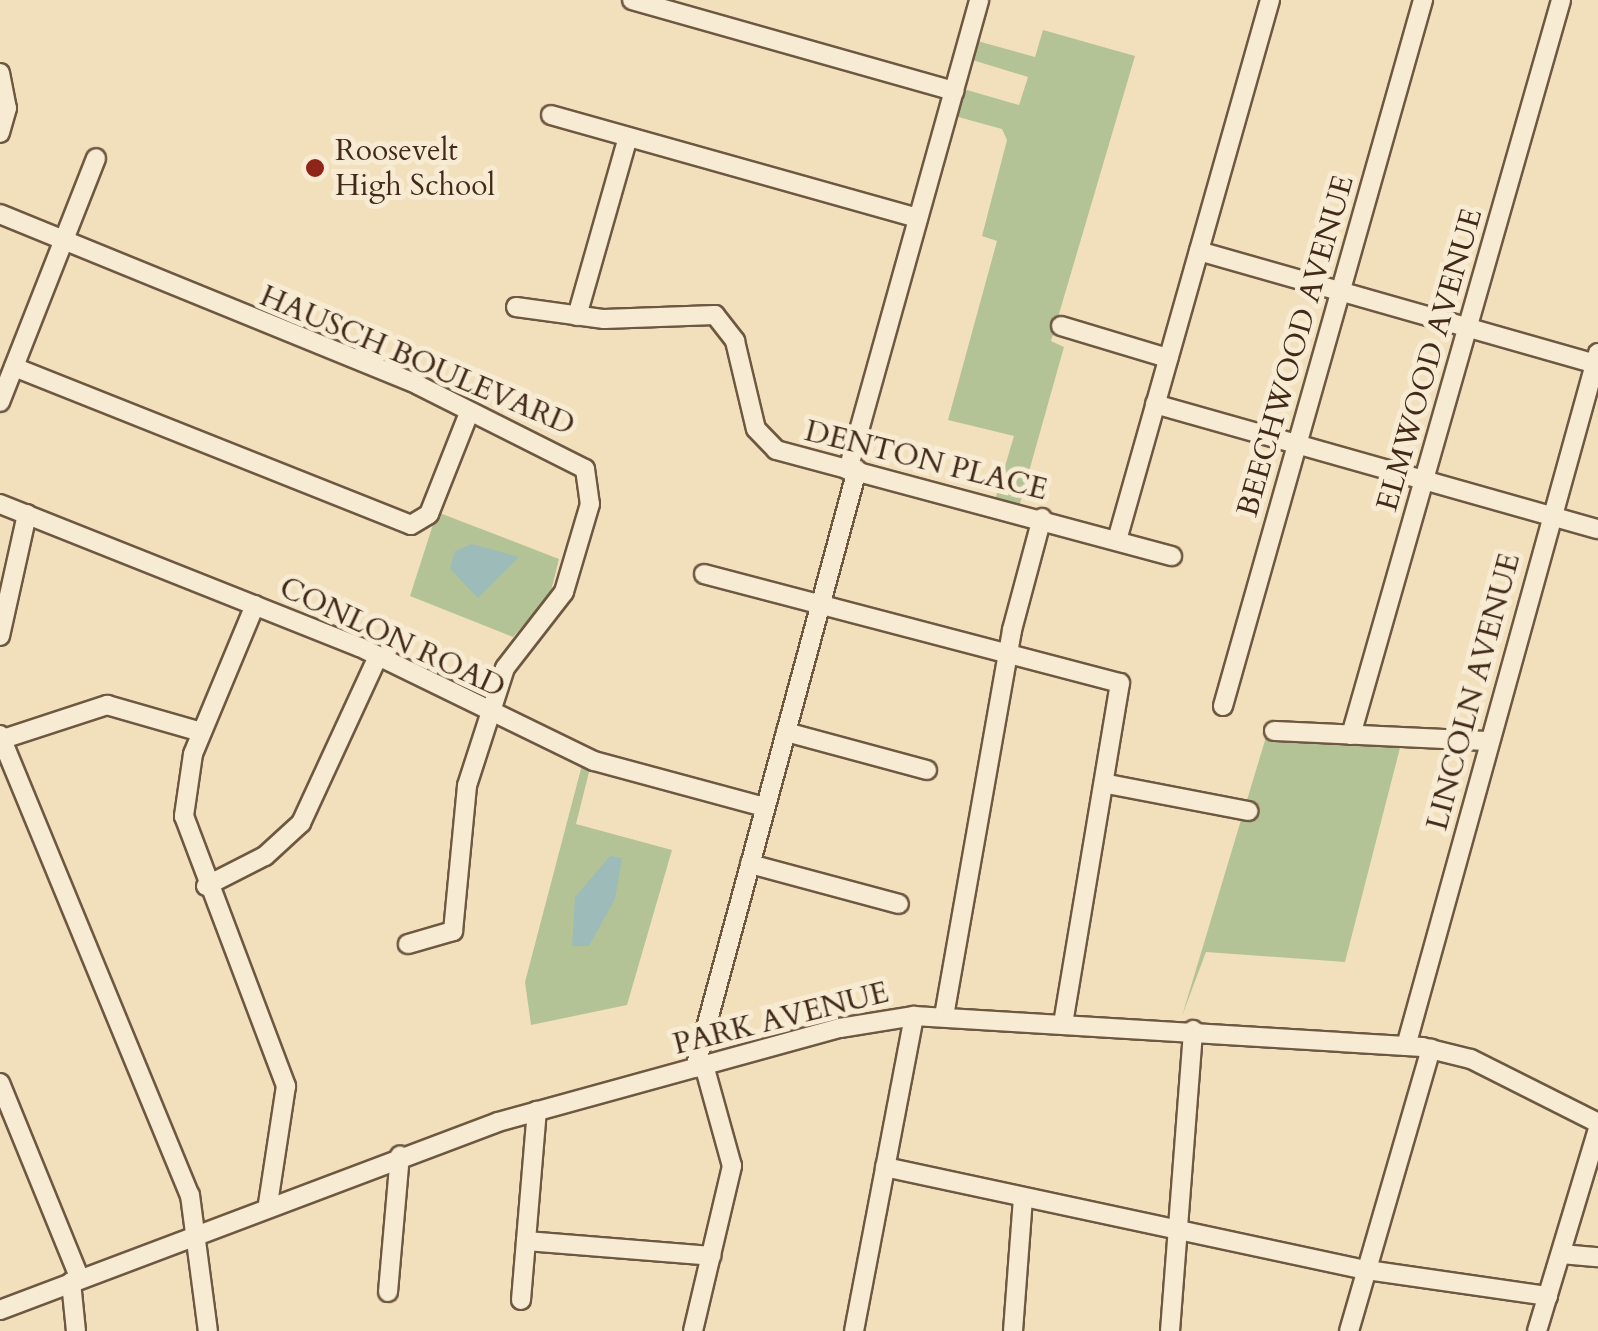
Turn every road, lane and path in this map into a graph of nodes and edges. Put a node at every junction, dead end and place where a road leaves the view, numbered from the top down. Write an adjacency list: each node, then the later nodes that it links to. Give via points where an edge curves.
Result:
1 (632, 0): 7 (street)
2 (979, 0): 7 (street)
3 (1270, 0): 15 (street)
4 (1423, 0): 16 (street, BEECHWOOD AVENUE)
5 (1561, 0): 20 (street, ELMWOOD AVENUE)
6 (0, 73): 9 (street, via 8,108)
7 (954, 91): 13 (street)
8 (551, 115): 10 (street)
9 (0, 133)
10 (628, 137): 13 (street); 18 (street)
11 (96, 158): 14 (street)
12 (0, 214): 14 (street, HAUSCH BOULEVARD)
13 (918, 218): 28 (street)
14 (63, 244): 23 (street); 26 (street, HAUSCH BOULEVARD)
15 (1199, 251): 16 (street); 21 (street)
16 (1340, 291): 20 (street); 27 (street, BEECHWOOD AVENUE)
17 (516, 307): 18 (street, DENTON PLACE)
18 (578, 316): 28 (street, DENTON PLACE, via 714,315 734,341 762,439 792,457)
19 (1060, 326): 21 (street)
20 (1468, 328): 22 (street); 29 (street, ELMWOOD AVENUE)
21 (1168, 358): 25 (street)
22 (1597, 361): 32 (street, LINCOLN AVENUE)
23 (14, 366): 24 (street); 26 (street, via 410,525 429,514)
24 (0, 402)
25 (1155, 404): 27 (street); 35 (street)
26 (469, 413): 44 (street, HAUSCH BOULEVARD, via 572,457 591,490 564,592 505,668)
27 (1297, 444): 29 (street); 43 (street, BEECHWOOD AVENUE)
28 (852, 470): 33 (street, DENTON PLACE); 38 (street)
29 (1424, 480): 32 (street); 48 (street, ELMWOOD AVENUE)
30 (0, 504): 31 (street, CONLON ROAD)
31 (26, 514): 39 (street, CONLON ROAD); 40 (street)
32 (1551, 517): 34 (street); 50 (street, LINCOLN AVENUE)
33 (1042, 518): 35 (street, DENTON PLACE); 41 (street)
34 (1598, 530)
35 (1117, 540): 36 (street, DENTON PLACE)
36 (1172, 556)
37 (704, 574): 38 (street)
38 (822, 599): 41 (street); 47 (street)
39 (254, 605): 42 (street, CONLON ROAD); 46 (street)
40 (0, 636)
41 (1010, 650): 52 (street, via 1120,683); 60 (street)
42 (378, 656): 44 (street, CONLON ROAD); 56 (street, via 301,823 265,856)
43 (1222, 706)
44 (490, 714): 53 (street, CONLON ROAD, via 594,761); 58 (street, HAUSCH BOULEVARD, via 457,823 453,931)
45 (1274, 731): 48 (street)
46 (201, 732): 49 (street, via 107,705); 56 (street, via 184,816)
47 (786, 732): 51 (street); 53 (street)
48 (1352, 734): 50 (street)
49 (0, 738): 74 (street)
50 (1488, 740): 63 (street, LINCOLN AVENUE)
51 (927, 770)
52 (1108, 784): 54 (street); 61 (street)
53 (765, 807): 55 (street)
54 (1248, 811)
55 (750, 864): 57 (street); 65 (street)
56 (206, 886): 72 (street, via 286,1086)
57 (899, 904)
58 (408, 944)
59 (914, 1016): 60 (street, PARK AVENUE); 65 (street, PARK AVENUE); 70 (street)
60 (944, 1016): 61 (street, PARK AVENUE)
61 (1063, 1022): 62 (street, PARK AVENUE)
62 (1193, 1030): 63 (street, PARK AVENUE); 73 (street)
63 (1406, 1046): 64 (street, PARK AVENUE)
64 (1432, 1048): 68 (street, PARK AVENUE, via 1471,1058); 79 (street)
65 (700, 1066): 67 (street, PARK AVENUE); 77 (street, via 732,1166)
66 (0, 1083): 80 (street)
67 (537, 1111): 69 (street, PARK AVENUE); 75 (street)
68 (1598, 1126): 76 (street)
69 (400, 1156): 72 (street, PARK AVENUE); 81 (street)
70 (885, 1167): 71 (street); 88 (street)
71 (1023, 1196): 73 (street); 89 (street)
72 (268, 1203): 74 (street, PARK AVENUE)
73 (1177, 1230): 79 (street); 90 (street)
74 (198, 1231): 80 (street, PARK AVENUE); 86 (street)
75 (526, 1241): 77 (street); 83 (street)
76 (1561, 1254): 78 (street); 82 (street)
77 (711, 1256): 87 (street)
78 (1598, 1257)
79 (1367, 1270): 82 (street); 91 (street)
80 (75, 1281): 84 (street, PARK AVENUE); 85 (street)
81 (388, 1292)
82 (1548, 1296): 92 (street)
83 (521, 1300)
84 (0, 1310)
85 (76, 1331)
86 (208, 1331)
87 (693, 1331)
88 (854, 1331)
89 (1014, 1331)
90 (1170, 1331)
91 (1349, 1331)
92 (1537, 1331)

